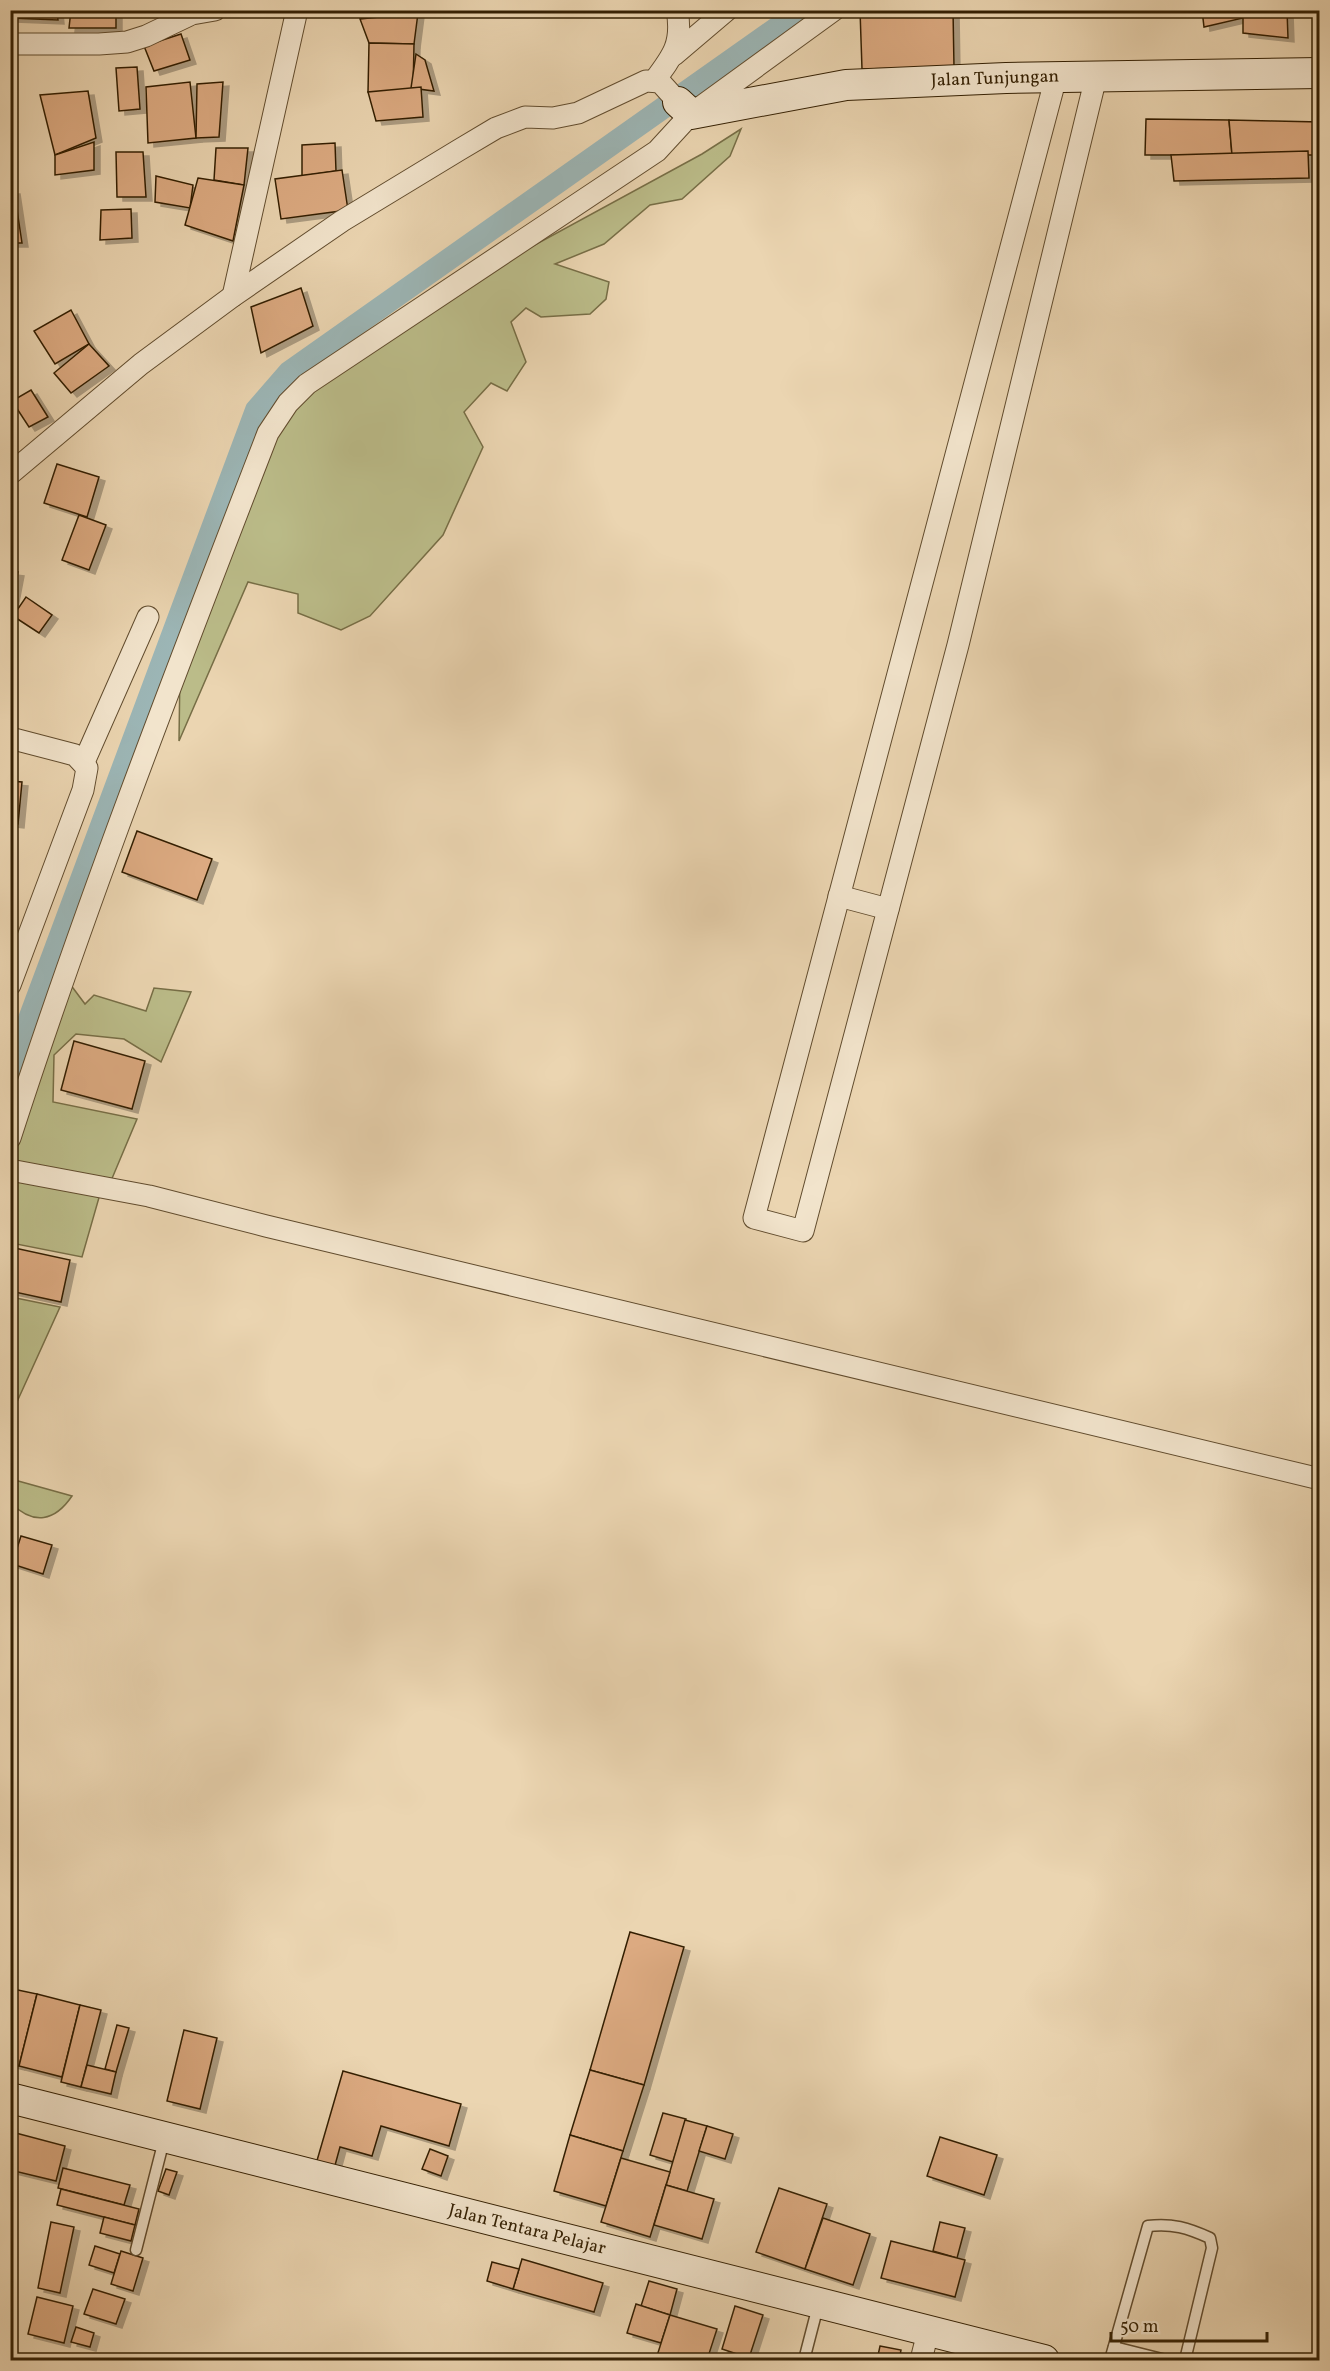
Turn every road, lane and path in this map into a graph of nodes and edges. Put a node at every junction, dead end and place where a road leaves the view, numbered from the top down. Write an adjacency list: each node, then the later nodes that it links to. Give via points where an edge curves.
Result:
1 (215, 10): 6 (street, via 192,14 127,42)
2 (297, 10): 12 (street)
3 (677, 10): 7 (street, via 680,24)
4 (727, 10): 7 (street)
5 (834, 10): 11 (street)
6 (10, 44)
7 (674, 55): 11 (street)
8 (1320, 73): 9 (main road, Jalan Tunjungan)
9 (1096, 76): 10 (main road, Jalan Tunjungan); 18 (street, via 958,645)
10 (1056, 77): 11 (main road, Jalan Tunjungan); 17 (street)
11 (671, 95): 12 (street, via 624,90 578,113 553,118 525,117 496,128 342,221); 20 (street, via 657,151 307,384 288,403 268,433 74,944)
12 (232, 296): 13 (street, via 141,364)
13 (10, 474)
14 (148, 617): 16 (street)
15 (10, 738): 16 (street, via 75,755)
16 (84, 762): 19 (street, via 87,768 83,790)
17 (839, 896): 18 (street); 18 (street, via 754,1218 803,1231)
18 (888, 909)
19 (10, 985)
20 (10, 1138)
21 (10, 1170): 22 (street, via 149,1196)
22 (1320, 1479)
23 (10, 2098): 24 (main road, Jalan Tentara Pelajar)
24 (165, 2136): 25 (lane); 26 (main road, Jalan Tentara Pelajar)
25 (136, 2250)
26 (818, 2304): 27 (main road, Jalan Tentara Pelajar); 29 (lane)
27 (928, 2332): 30 (street); 31 (main road, Jalan Tentara Pelajar)
28 (1114, 2347): 32 (lane); 33 (lane); 34 (lane, via 1148,2226 1188,2228 1210,2238 1212,2248)
29 (804, 2361)
30 (921, 2361)
31 (1044, 2361)
32 (1110, 2361)
33 (1166, 2361)
34 (1185, 2361)

